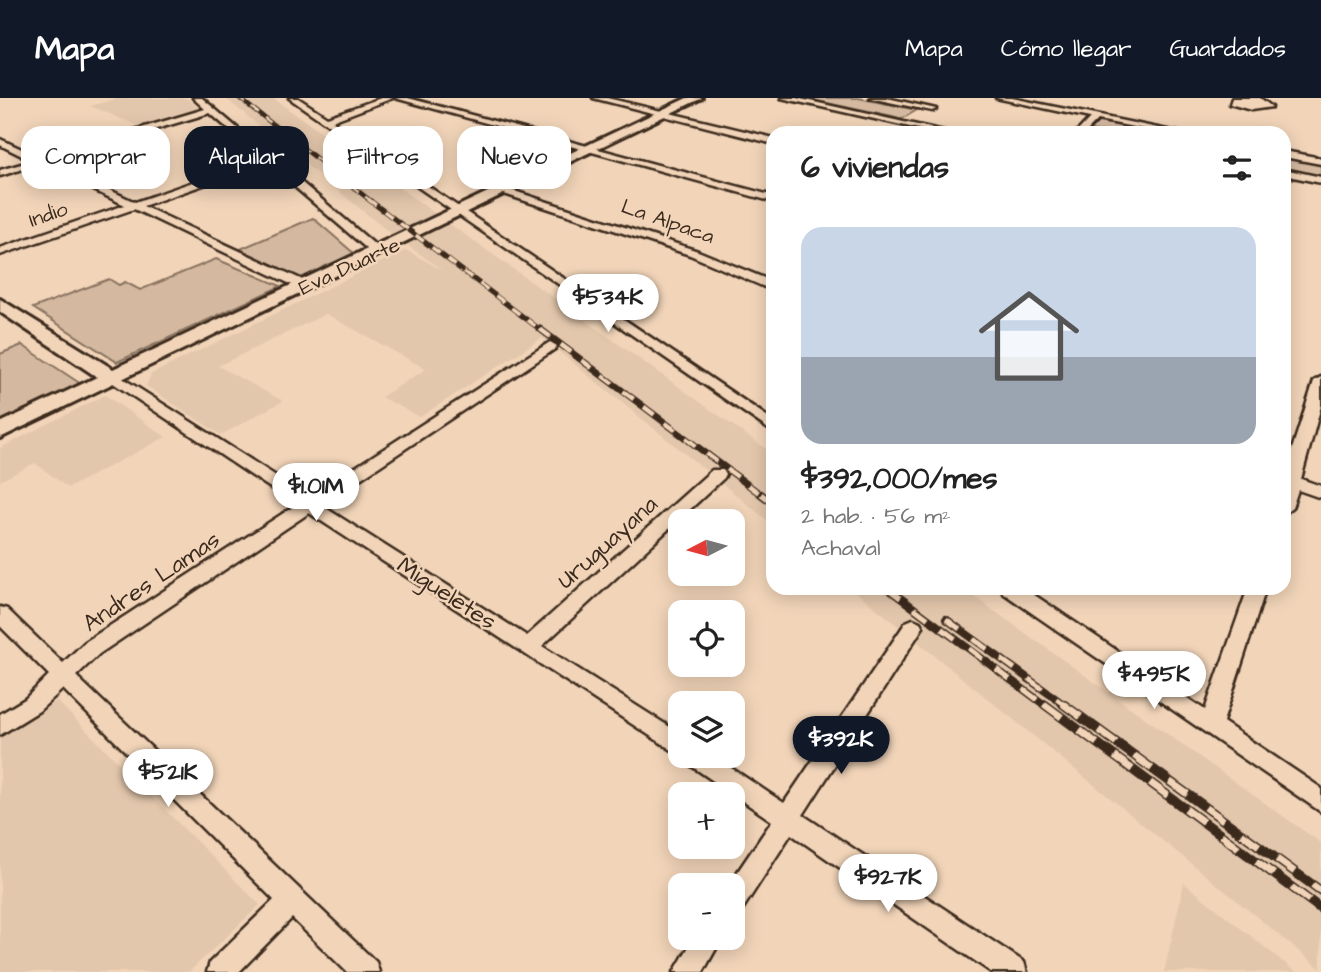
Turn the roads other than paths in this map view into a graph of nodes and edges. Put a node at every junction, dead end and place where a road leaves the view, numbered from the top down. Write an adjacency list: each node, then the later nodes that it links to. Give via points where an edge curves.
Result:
1 (197, 98): 10 (street)
2 (293, 98): 13 (street)
3 (389, 98): 13 (street)
4 (399, 98): 22 (street)
5 (597, 98): 11 (street)
6 (696, 98): 11 (street, Eva Duarte)
7 (785, 98): 14 (street)
8 (874, 98): 14 (street, via 936,106)
9 (1000, 98): 12 (street)
10 (211, 110): 15 (street); 16 (street)
11 (662, 114): 20 (street); 22 (street, Eva Duarte)
12 (1096, 117): 18 (street); 19 (street)
13 (327, 120): 36 (street)
14 (908, 124): 17 (street)
15 (157, 126)
16 (230, 126)
17 (917, 126)
18 (1088, 126)
19 (1142, 126)
20 (766, 139)
21 (0, 142): 23 (street)
22 (591, 149): 33 (street, Eva Duarte); 34 (street)
23 (21, 152)
24 (1291, 155): 25 (street)
25 (1321, 161)
26 (21, 167): 27 (street)
27 (0, 173)
28 (1291, 174): 29 (street)
29 (1321, 180)
30 (184, 187): 35 (street, Indio)
31 (102, 189): 35 (street)
32 (302, 189): 38 (street)
33 (505, 191): 36 (street, Eva Duarte); 39 (street, La Alpaca, via 694,253)
34 (766, 196)
35 (135, 204): 37 (street, Indio); 40 (street)
36 (463, 212): 38 (street, Eva Duarte); 45 (street)
37 (0, 252)
38 (376, 253): 40 (street, Eva Duarte)
39 (766, 284)
40 (305, 286): 43 (street, Eva Duarte)
41 (0, 304): 43 (street, Migueletes)
42 (550, 346): 51 (street, Andres Lamas)
43 (111, 377): 46 (street, Eva Duarte); 51 (street, Migueletes)
44 (1321, 381): 48 (street)
45 (766, 422)
46 (0, 431)
47 (718, 474): 56 (street, Uruguayana)
48 (1291, 475)
49 (1291, 482): 50 (street)
50 (1321, 492)
51 (310, 504): 56 (street, Migueletes); 57 (street, Andres Lamas, via 92,648)
52 (1020, 595): 58 (street)
53 (1255, 595): 58 (street)
54 (0, 614): 57 (street)
55 (913, 627): 63 (street)
56 (528, 646): 60 (street, Migueletes)
57 (63, 675): 59 (street, Andres Lamas, via 32,705); 65 (street)
58 (1211, 723): 62 (street)
59 (0, 726)
60 (668, 738)
61 (713, 768): 63 (street)
62 (1321, 801)
63 (788, 817): 64 (street); 70 (street)
64 (745, 883)
65 (292, 900): 67 (street); 68 (street)
66 (701, 950): 69 (street)
67 (220, 972)
68 (366, 972)
69 (687, 972)
70 (1014, 972)

